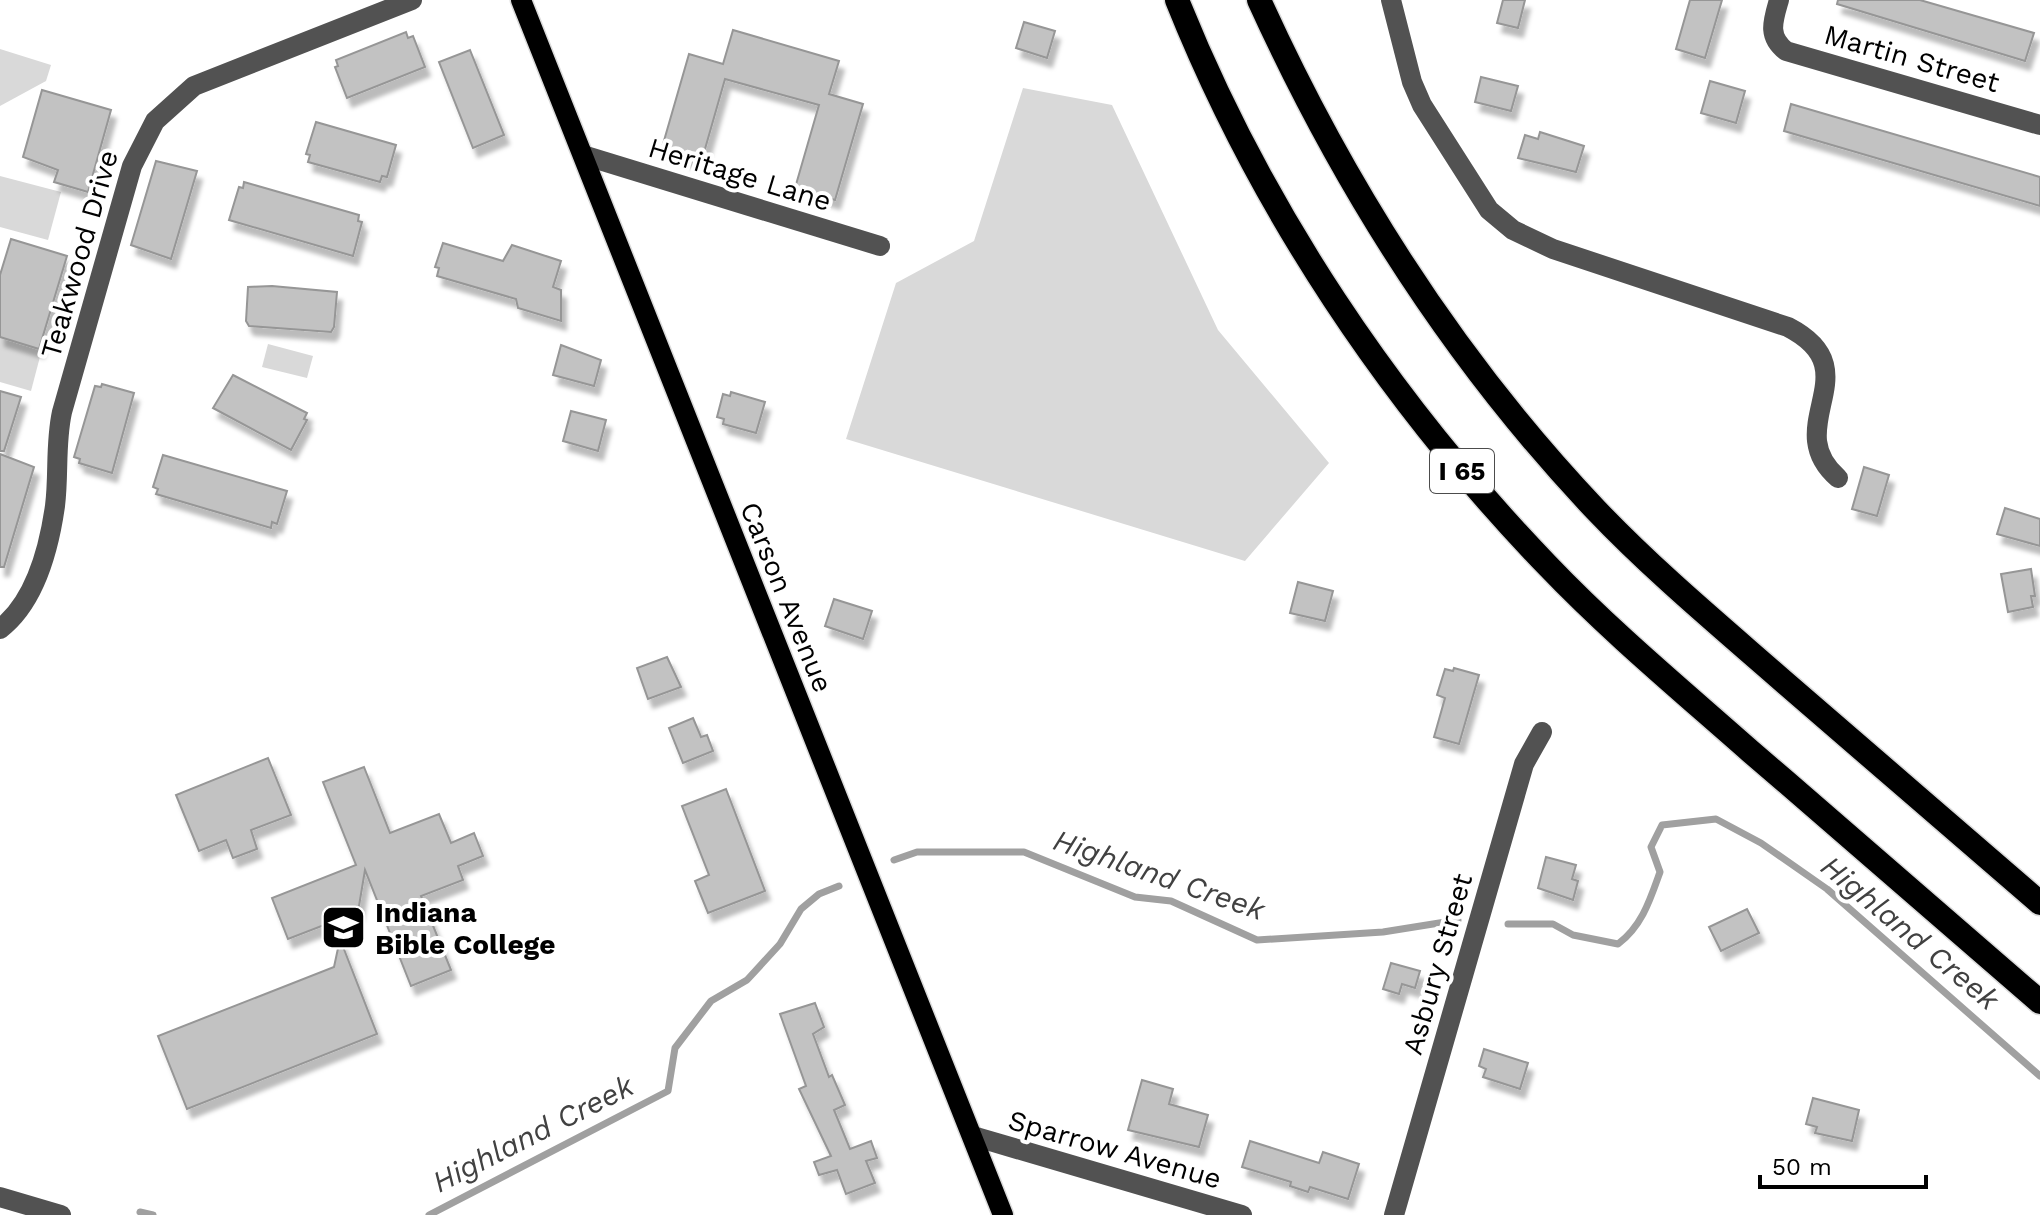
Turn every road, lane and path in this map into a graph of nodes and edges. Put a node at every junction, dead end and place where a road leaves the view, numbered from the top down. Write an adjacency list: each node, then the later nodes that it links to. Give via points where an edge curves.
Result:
1 (412, 0): 11 (street, Teakwood Drive, via 194,86 149,129 132,166 60,421 55,506 47,540 28,597)
2 (521, 0): 8 (main road, Carson Avenue)
3 (1177, 0): 14 (highway, I 65, via 1247,151 1296,238 1356,332 1458,467 1614,631)
4 (1259, 0): 13 (highway, I 65, via 1299,87 1372,220 1463,353 1545,454 1611,526 1701,610)
5 (1391, 0): 10 (street, via 1422,105 1489,210 1513,230 1553,249 1806,336 1825,359 1818,456)
6 (1779, 0): 7 (street, Martin Street, via 1772,24 1774,38 1786,51)
7 (2040, 125)
8 (583, 155): 9 (street, Heritage Lane); 15 (main road, Carson Avenue)
9 (880, 246)
10 (1838, 478)
11 (0, 629)
12 (1542, 732): 20 (street, Asbury Street, via 1524,764)
13 (2040, 903)
14 (2040, 1002)
15 (973, 1136): 18 (main road, Carson Avenue); 19 (street, Sparrow Avenue)
16 (0, 1197): 17 (street)
17 (61, 1215)
18 (1003, 1215)
19 (1242, 1215)
20 (1394, 1215)

